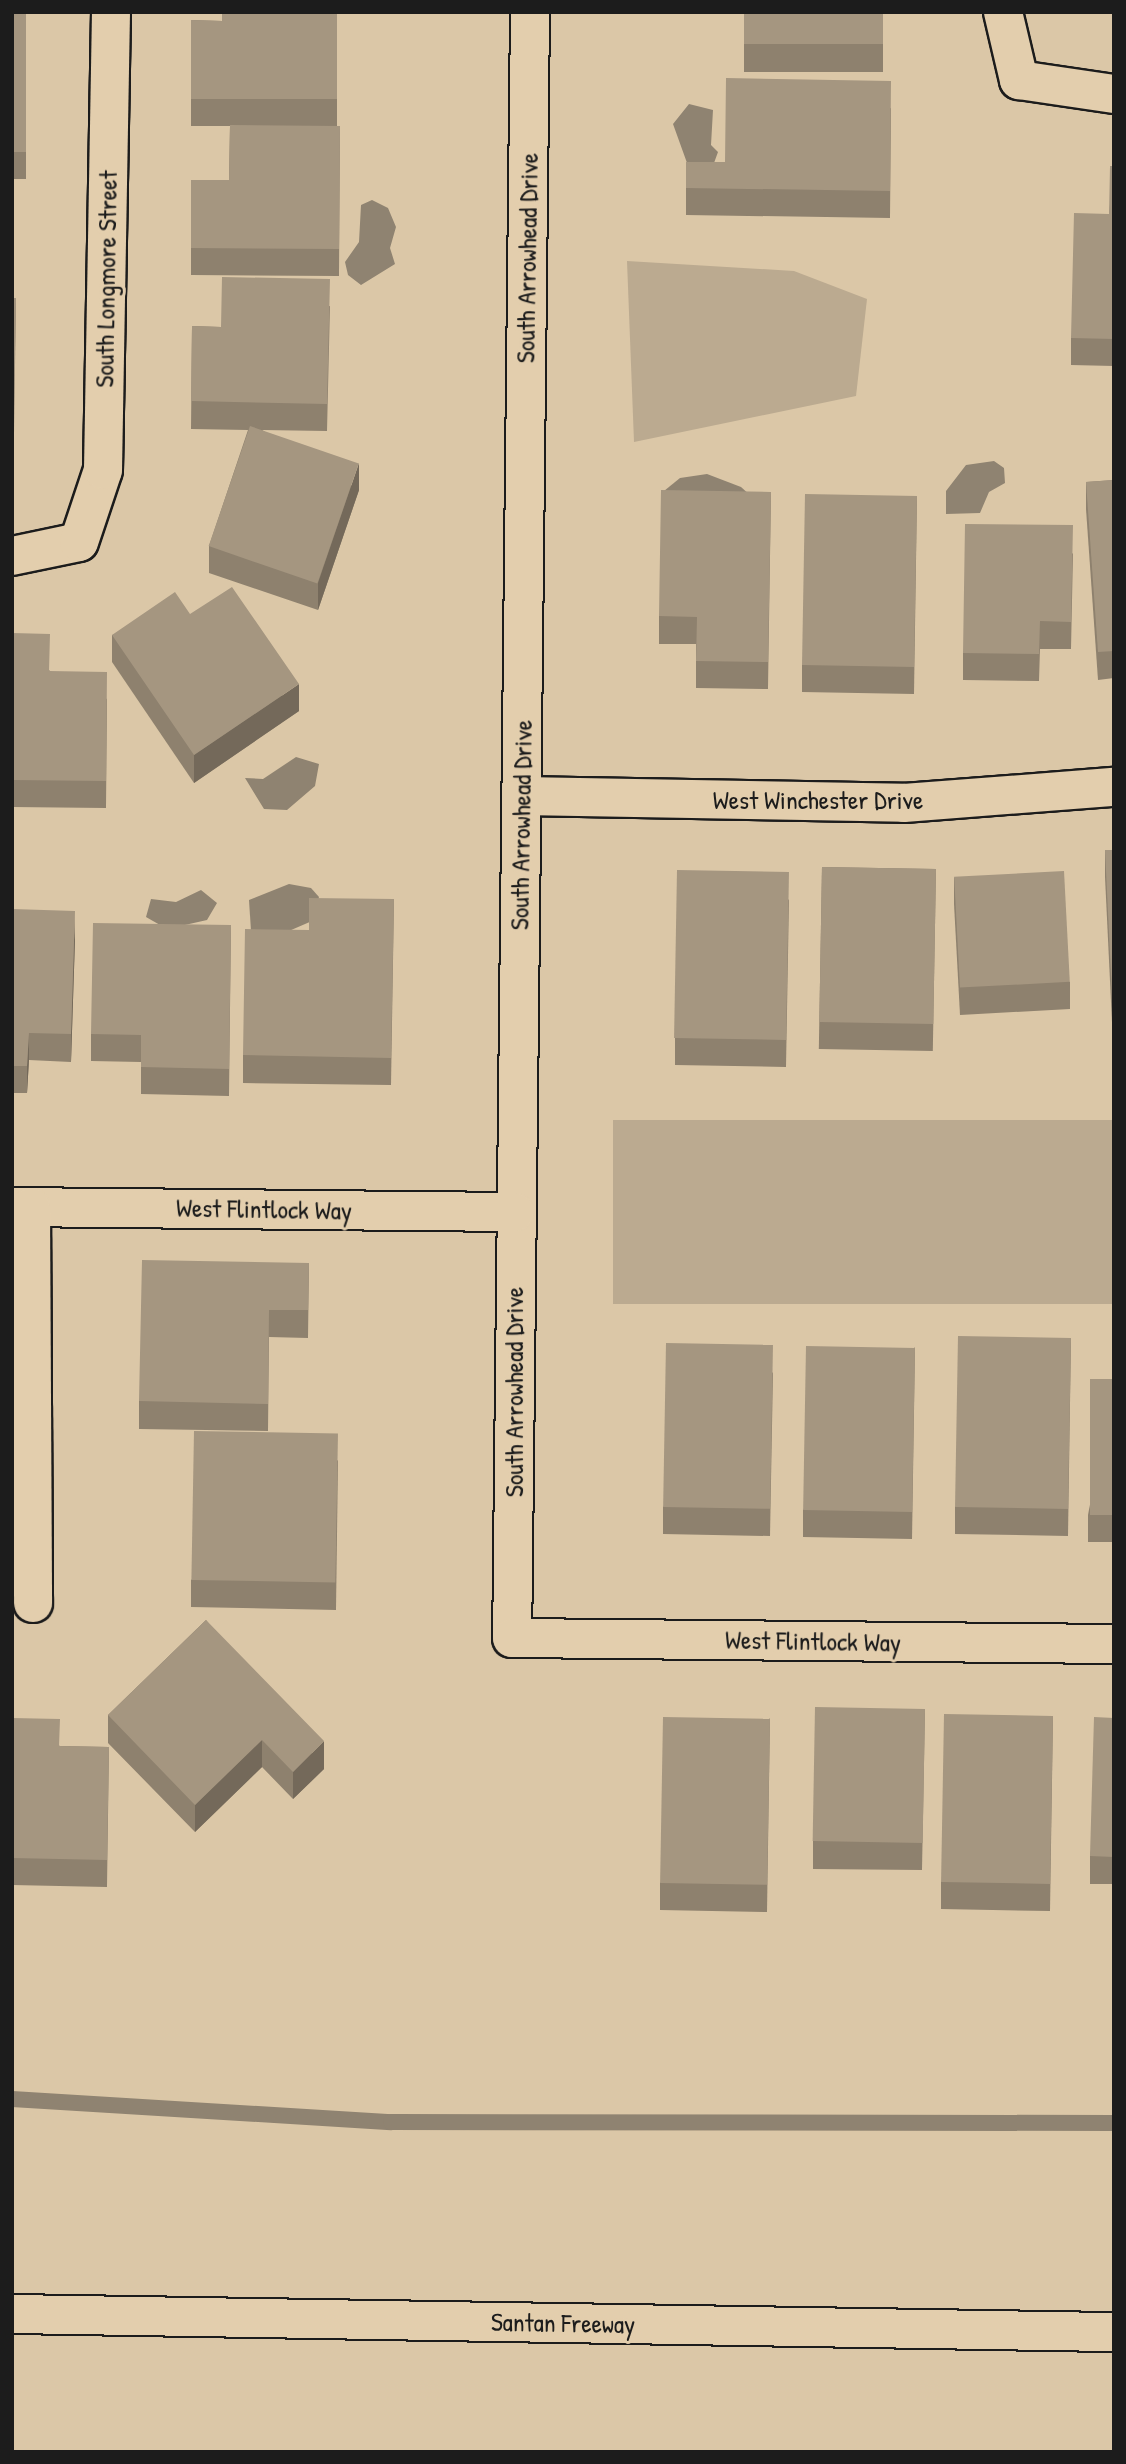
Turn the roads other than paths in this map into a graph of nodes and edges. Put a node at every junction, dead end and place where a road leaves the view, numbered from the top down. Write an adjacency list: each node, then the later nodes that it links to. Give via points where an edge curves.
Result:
1 (111, 12): 5 (main road, South Longmore Street, via 103,470 79,542)
2 (530, 12): 7 (main road, South Arrowhead Drive)
3 (1003, 12): 4 (main road, via 1019,80)
4 (1114, 94)
5 (12, 556)
6 (1114, 787): 7 (main road, West Winchester Drive, via 904,803)
7 (522, 796): 9 (main road, South Arrowhead Drive)
8 (22, 1207): 9 (main road, West Flintlock Way); 10 (main road)
9 (515, 1212): 11 (main road, South Arrowhead Drive)
10 (33, 1603)
11 (512, 1638): 12 (main road, West Flintlock Way)
12 (1114, 1644)
13 (12, 2314): 14 (main road, Santan Freeway)
14 (1114, 2332)

